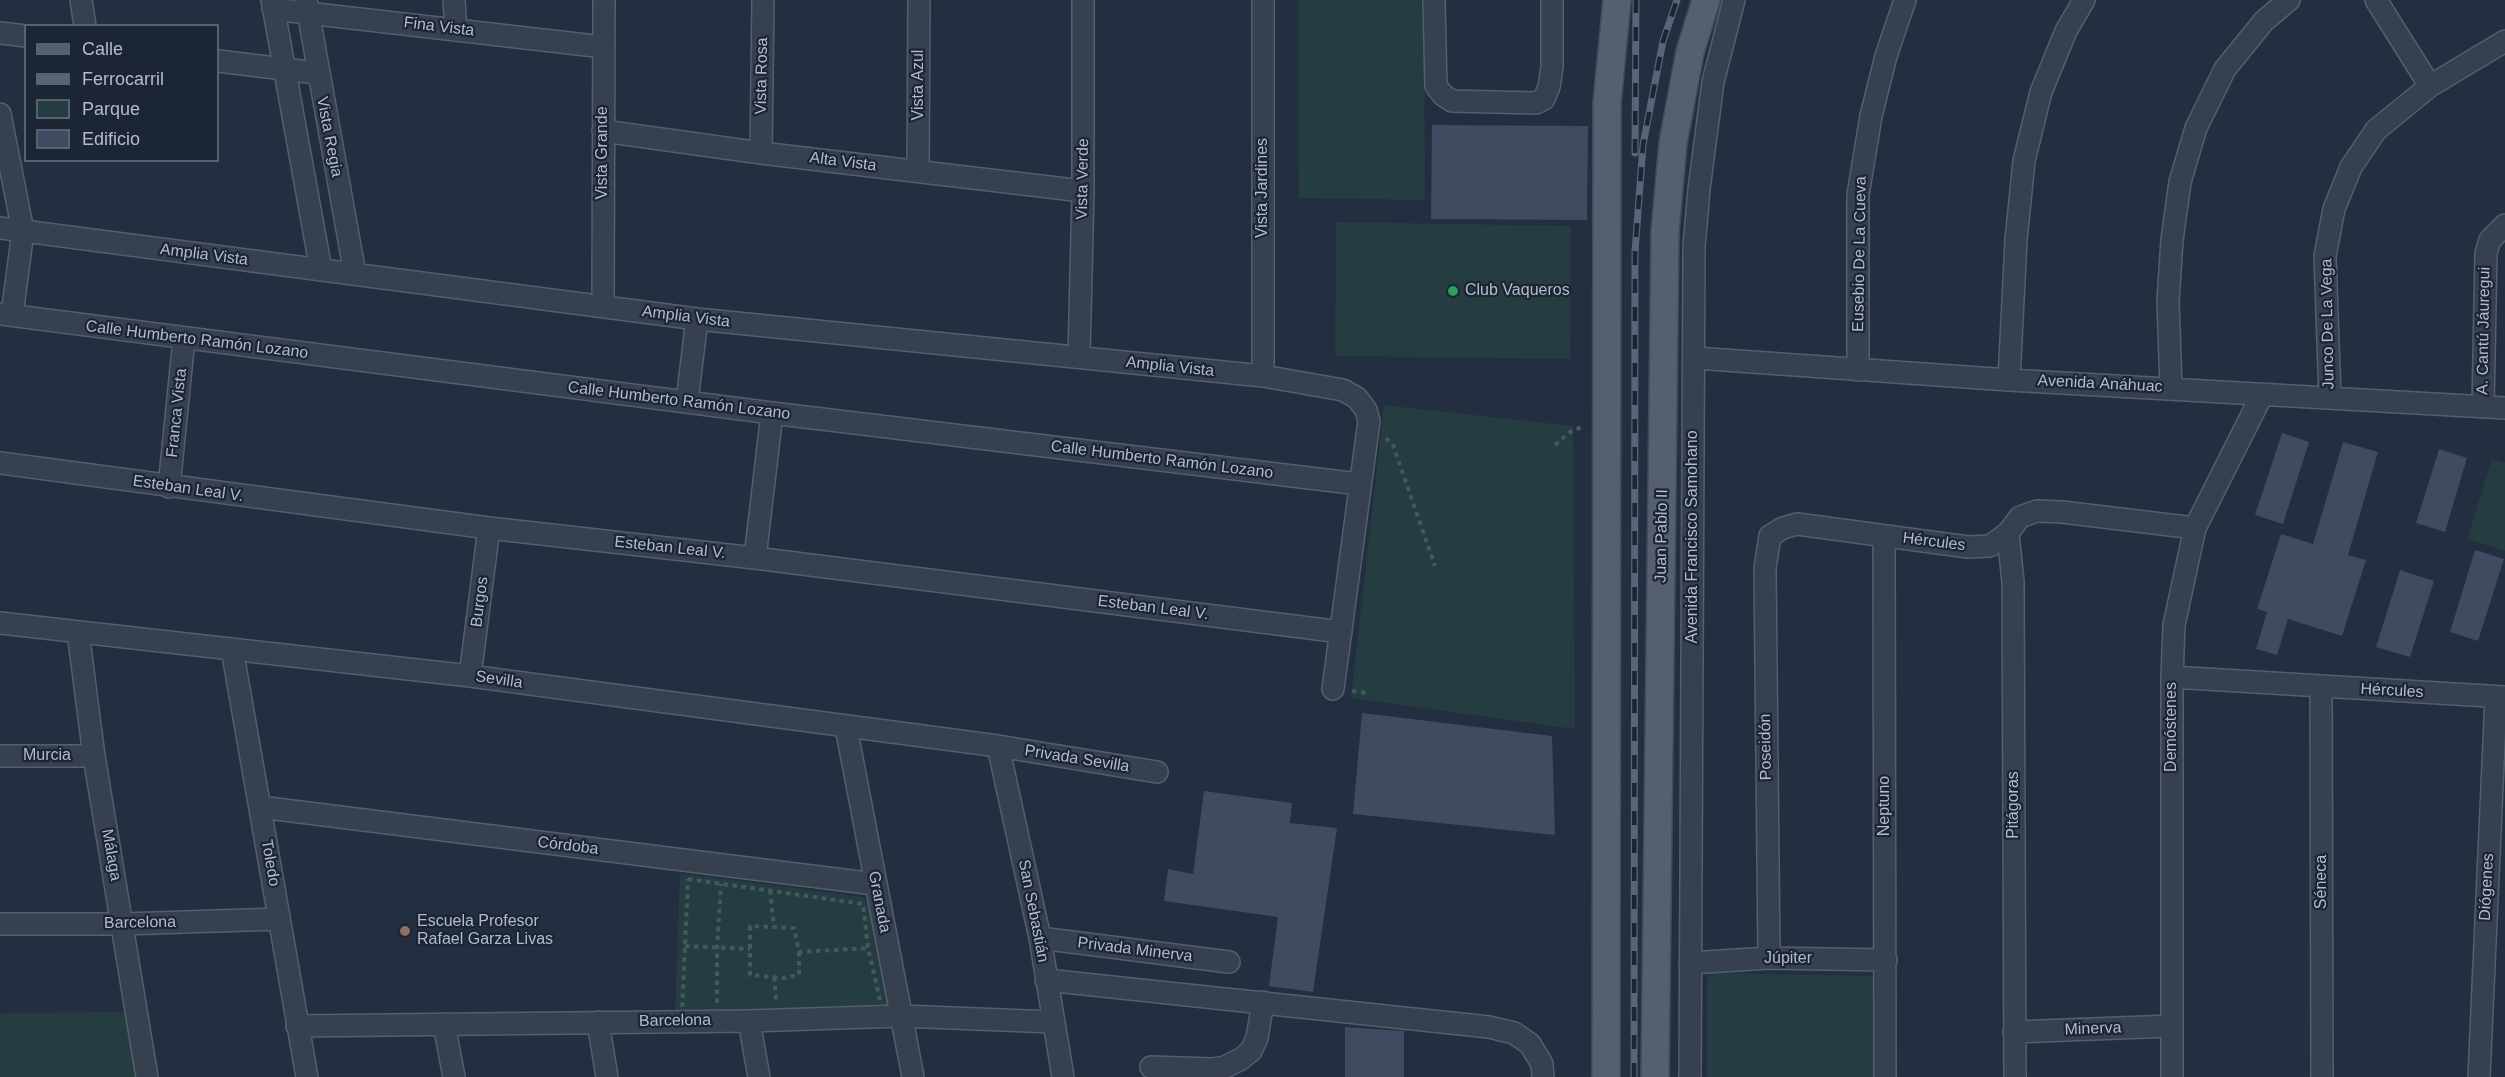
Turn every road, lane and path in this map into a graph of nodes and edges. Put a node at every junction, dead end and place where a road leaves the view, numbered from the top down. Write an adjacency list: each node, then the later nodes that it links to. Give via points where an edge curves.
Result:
1 (81, 0): 19 (street)
2 (454, 0): 20 (street)
3 (604, 0): 24 (street, Vista Grande)
4 (763, 0): 31 (street, Vista Rosa)
5 (919, 0): 32 (street, Vista Azul)
6 (1083, 0): 33 (street, Vista Verde)
7 (1263, 0): 46 (street, Vista Jardines)
8 (1434, 0): 9 (street, via 1436,86 1443,95 1452,101 1536,103 1544,99 1549,87)
9 (1552, 0)
10 (1617, 0): 56 (main road, via 1607,103)
11 (1706, 0): 123 (main road, Juan Pablo II, via 1690,52 1673,143 1665,232)
12 (1734, 0): 44 (street, Avenida Francisco Samohano, via 1713,82 1699,189 1694,247)
13 (1905, 0): 45 (street, Eusebio De La Cueva, via 1870,116 1858,195)
14 (2084, 0): 47 (street, via 2066,31 2042,92 2024,161)
15 (2289, 0): 48 (street, via 2264,21 2224,69 2196,128 2180,182 2172,240 2168,301)
16 (2376, 0): 28 (street)
17 (273, 4): 18 (street, Fina Vista); 26 (street, Vista Regia)
18 (307, 6): 20 (street, Fina Vista); 27 (street, Vista Regia)
19 (85, 24)
20 (456, 29): 24 (street, Fina Vista)
21 (0, 33): 22 (street)
22 (24, 36)
23 (2505, 41): 28 (street, Junco De La Vega)
24 (604, 47): 30 (street, Vista Grande)
25 (219, 61): 26 (street)
26 (283, 69): 27 (street); 37 (street, Vista Regia)
27 (317, 73): 38 (street, Vista Regia)
28 (2430, 86): 50 (street, Junco De La Vega, via 2376,130 2351,167 2334,209 2325,256)
29 (0, 114): 36 (street)
30 (603, 131): 31 (street, Alta Vista); 39 (street, Vista Grande)
31 (761, 153): 32 (street, Alta Vista)
32 (918, 171): 33 (street, Alta Vista)
33 (1083, 191): 43 (street, Vista Verde)
34 (2505, 225): 52 (street, A. Cantú Jáuregui, via 2490,240 2486,253)
35 (0, 228): 36 (street, Amplia Vista)
36 (23, 231): 37 (street, Amplia Vista); 40 (street)
37 (321, 270): 38 (street, Amplia Vista)
38 (355, 274): 39 (street, Amplia Vista)
39 (603, 306): 41 (street, Amplia Vista)
40 (6, 314): 42 (street, Calle Humberto Ramón Lozano)
41 (697, 319): 43 (street, Amplia Vista); 51 (street)
42 (184, 339): 51 (street, Calle Humberto Ramón Lozano); 60 (street, Franca Vista)
43 (1079, 357): 46 (street, Amplia Vista)
44 (1695, 358): 45 (street, Avenida Anáhuac); 99 (street, Avenida Francisco Samohano)
45 (1858, 370): 47 (street, Avenida Anáhuac)
46 (1263, 376): 55 (street, Amplia Vista, via 1343,390 1357,398)
47 (2009, 380): 48 (street, Avenida Anáhuac)
48 (2171, 388): 49 (street, Avenida Anáhuac)
49 (2262, 395): 50 (street, Avenida Anáhuac); 62 (street, Demóstenes)
50 (2330, 398): 52 (street, Avenida Anáhuac)
51 (687, 401): 54 (street, Calle Humberto Ramón Lozano)
52 (2483, 407): 53 (street, Avenida Anáhuac)
53 (2505, 408)
54 (772, 413): 59 (street, Calle Humberto Ramón Lozano); 66 (street)
55 (1367, 415): 59 (street); 67 (path, via 1393,445)
56 (1606, 422): 57 (path, via 1574,429); 122 (main road)
57 (1555, 445)
58 (0, 463): 60 (street, Esteban Leal V.)
59 (1359, 484): 70 (street)
60 (169, 487): 61 (street, Esteban Leal V.)
61 (489, 528): 66 (street, Esteban Leal V.); 72 (street, Burgos)
62 (2195, 528): 63 (street, Hércules, via 2037,511 2020,517); 73 (street, Demóstenes, via 2174,625)
63 (2008, 532): 65 (street, Hércules, via 1990,546 1968,547); 112 (street, Pitágoras, via 2014,617)
64 (1770, 536): 65 (street, Hércules, via 1797,524); 96 (street, Poseidón, via 1765,568)
65 (1884, 536): 97 (street, Neptuno)
66 (755, 558): 70 (street, Esteban Leal V.)
67 (1435, 566)
68 (0, 623): 69 (street, Sevilla)
69 (78, 632): 71 (street, Sevilla); 80 (street, Málaga)
70 (1341, 632): 75 (street)
71 (232, 649): 72 (street, Sevilla); 82 (street, Toledo)
72 (470, 676): 77 (street, Sevilla)
73 (2172, 677): 74 (street, Hércules); 111 (street, Demóstenes)
74 (2321, 687): 76 (street, Hércules); 128 (street, Séneca)
75 (1333, 689)
76 (2501, 697): 129 (street, Diógenes)
77 (846, 727): 78 (street, Sevilla); 84 (street, Granada)
78 (998, 746): 81 (street, Privada Sevilla); 90 (street, San Sebastián)
79 (0, 756): 80 (street, Murcia)
80 (94, 756): 88 (street, Málaga)
81 (1157, 772)
82 (260, 807): 84 (street, Córdoba); 86 (street, Toledo)
83 (721, 884): 85 (path); 91 (path, via 688,879); 92 (path)
84 (875, 884): 105 (street, Granada)
85 (770, 890): 89 (path); 93 (path, via 862,904)
86 (279, 919): 88 (street, Barcelona); 110 (street, Toledo)
87 (0, 924): 88 (street, Barcelona)
88 (123, 924): 114 (street, Málaga)
89 (774, 927): 94 (path, via 750,926); 95 (path, via 794,928)
90 (1040, 938): 98 (street, Privada Minerva); 101 (street, San Sebastián)
91 (685, 946): 92 (path); 103 (path, via 682,1013)
92 (717, 948): 94 (path); 103 (path)
93 (868, 948): 95 (path); 104 (path, via 883,1013)
94 (750, 949): 100 (path, via 750,975)
95 (799, 952): 100 (path, via 799,975)
96 (1768, 958): 97 (street, Júpiter); 99 (street, Júpiter)
97 (1886, 960): 125 (street, Neptuno)
98 (1229, 962)
99 (1690, 963): 124 (street, Avenida Francisco Samohano)
100 (774, 977): 104 (path)
101 (1047, 980): 102 (street); 108 (street, San Sebastián)
102 (1263, 1002): 113 (street, via 1257,1038 1251,1051 1241,1059 1212,1069); 121 (street, via 1490,1027 1514,1033 1530,1044 1542,1064)
103 (717, 1013): 104 (path)
104 (777, 1013)
105 (902, 1016): 106 (street, Barcelona); 108 (street, Barcelona); 119 (street, Granada)
106 (749, 1021): 107 (street, Barcelona); 118 (street)
107 (598, 1022): 109 (street, Barcelona); 117 (street)
108 (1053, 1022): 120 (street, San Sebastián)
109 (444, 1024): 110 (street, Barcelona); 116 (street)
110 (297, 1026): 115 (street, Toledo)
111 (2171, 1026): 112 (street, Minerva); 127 (street, Demóstenes)
112 (2014, 1032): 126 (street, Pitágoras)
113 (1151, 1067)
114 (147, 1077)
115 (307, 1077)
116 (454, 1077)
117 (607, 1077)
118 (759, 1077)
119 (913, 1077)
120 (1063, 1077)
121 (1543, 1077)
122 (1606, 1077)
123 (1655, 1077)
124 (1690, 1077)
125 (1885, 1077)
126 (2015, 1077)
127 (2172, 1077)
128 (2322, 1077)
129 (2479, 1077)

